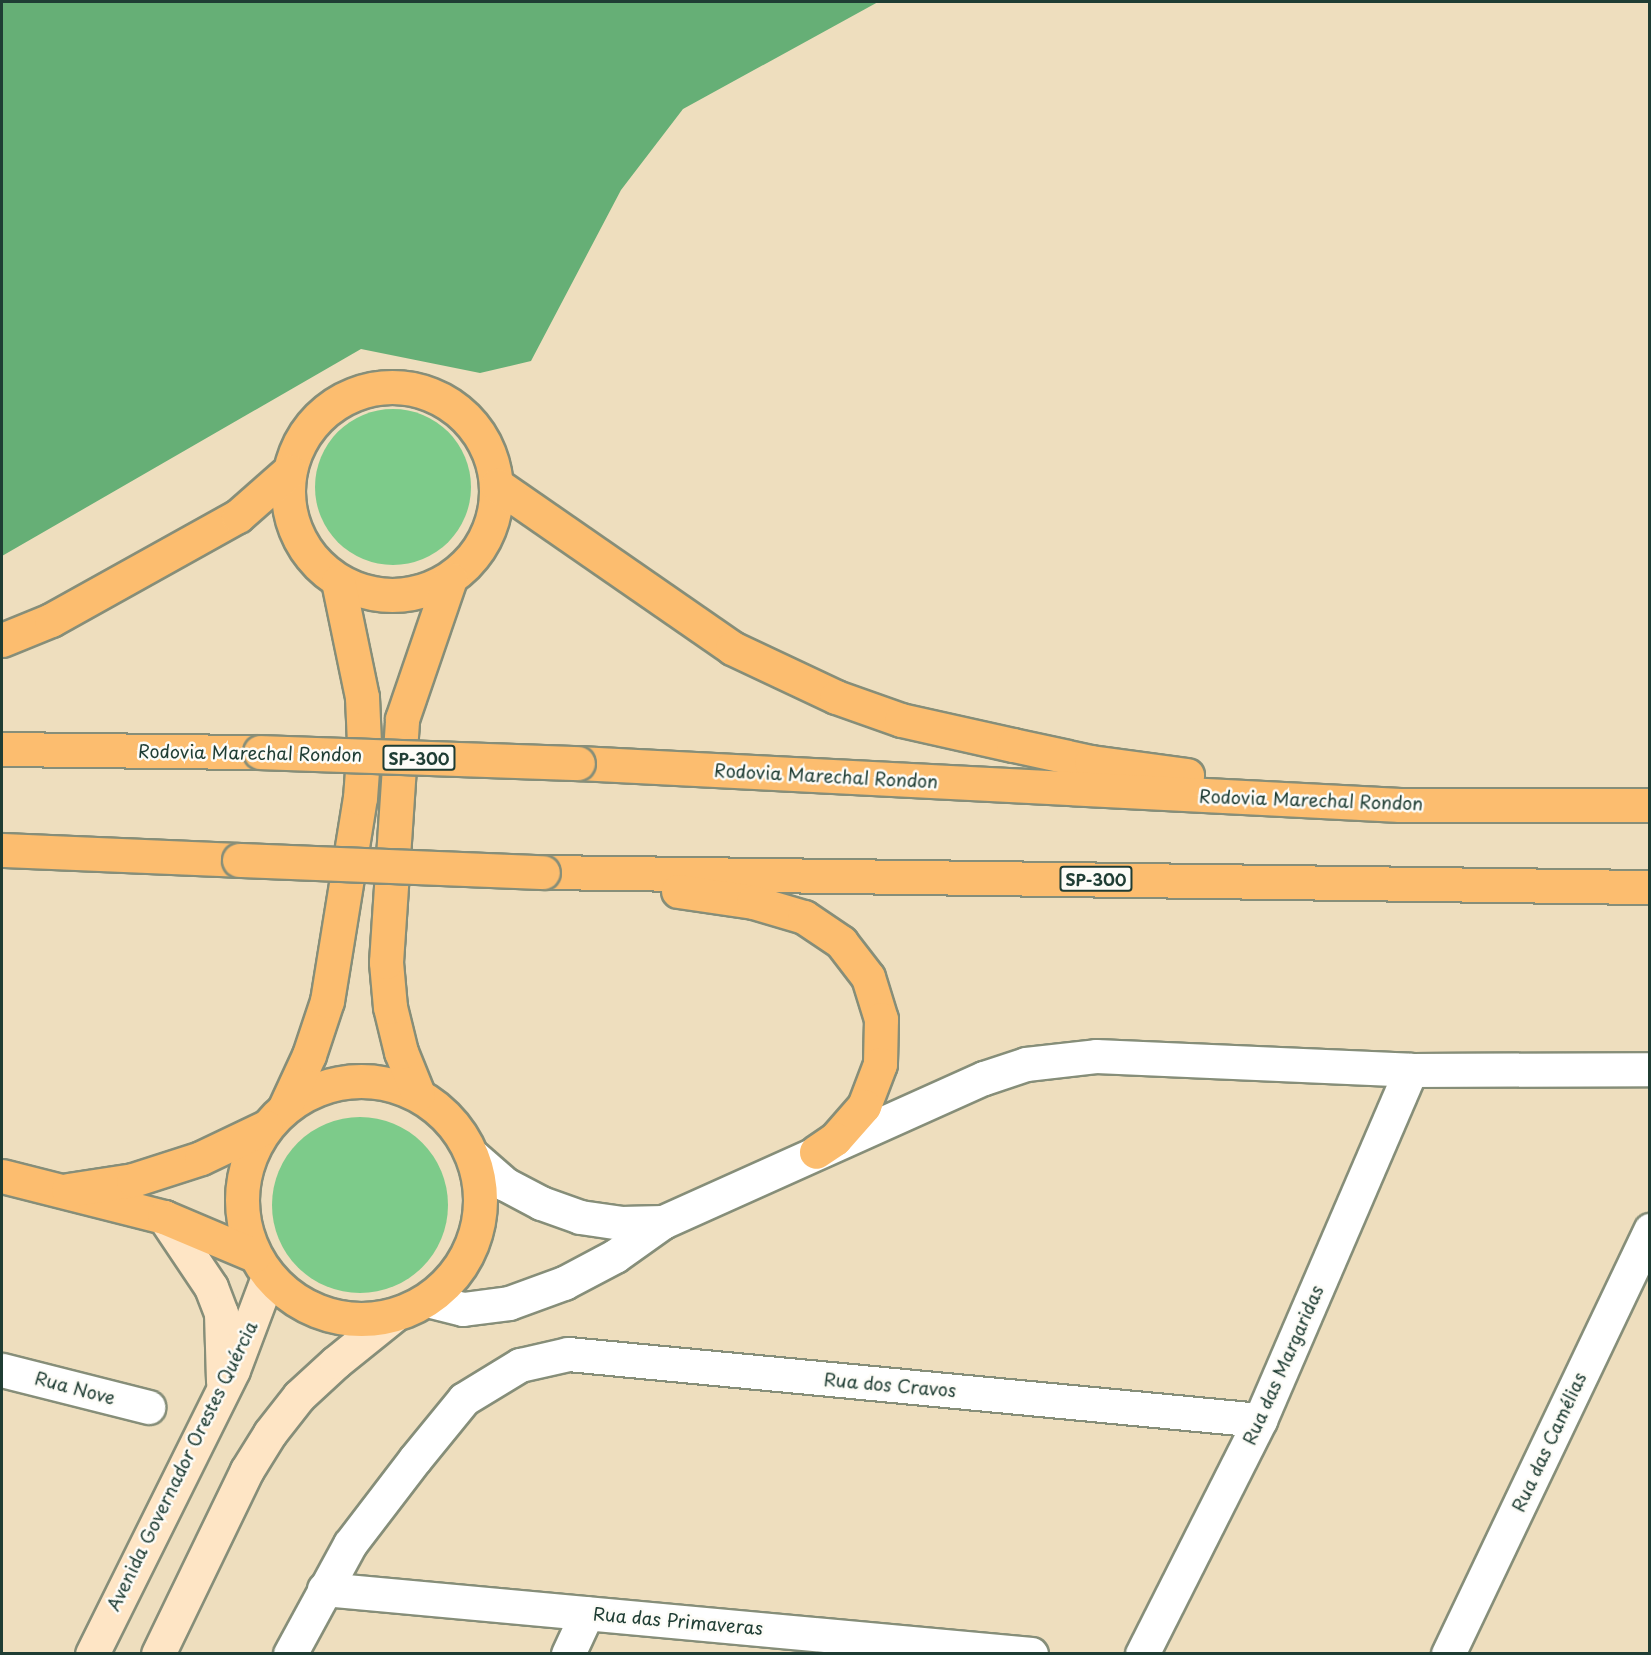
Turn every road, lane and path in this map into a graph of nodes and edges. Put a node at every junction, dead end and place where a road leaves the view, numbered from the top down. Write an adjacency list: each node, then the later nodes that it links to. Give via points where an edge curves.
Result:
1 (289, 471): 2 (main road, via 300,441 320,416 346,397 378,387 412,387 443,399 470,420 489,450); 4 (main road, via 288,503 296,534 313,561); 5 (main road, via 238,516 51,620)
2 (497, 485): 3 (main road, via 489,530 477,554); 7 (main road, via 732,648 836,697 901,720 1091,762)
3 (450, 579): 4 (main road, via 414,594 374,595); 16 (main road, via 402,719 386,962 390,1007 401,1052)
4 (338, 581): 17 (main road, via 362,697 360,798 327,1001 309,1055)
5 (2, 640)
6 (2, 749): 7 (main road, Rodovia Marechal Rondon / SP-300, bridge, via 260,752 578,763)
7 (1400, 805): 8 (main road, Rodovia Marechal Rondon / SP-300)
8 (1650, 805)
9 (2, 850): 10 (main road, SP-300)
10 (168, 857): 11 (main road); 12 (main road, SP-300, bridge)
11 (2, 868)
12 (543, 872): 13 (main road, SP-300); 18 (main road, via 753,902 804,917 841,942 856,958 876,998 881,1053 864,1106 835,1139)
13 (1650, 887)
14 (1650, 1069): 15 (street)
15 (1411, 1070): 18 (street, via 1096,1056 1026,1064 984,1077); 31 (street, Rua das Margaridas)
16 (418, 1094): 17 (main road, via 385,1082 350,1081 316,1089); 19 (main road, via 452,1120)
17 (276, 1117): 21 (main road, via 201,1158 134,1180); 25 (main road, via 245,1167 241,1212)
18 (816, 1152): 23 (street)
19 (474, 1157): 23 (street, via 505,1184 580,1217 621,1223); 26 (main road, via 481,1210 464,1262)
20 (2, 1176): 21 (main road)
21 (63, 1191): 22 (main road, via 99,1204)
22 (164, 1217): 25 (main road, via 196,1228); 29 (main road, via 211,1287 221,1313)
23 (663, 1222): 26 (street, via 584,1272 509,1303 463,1309)
24 (1650, 1230): 40 (street, Rua das Camélias)
25 (261, 1266): 27 (main road, via 304,1306 314,1310 347,1320); 29 (main road, Avenida Governador Orestes Quércia)
26 (427, 1300): 27 (main road)
27 (393, 1316): 35 (main road, via 321,1376 270,1433)
28 (2, 1370): 30 (street, Rua Nove)
29 (223, 1388): 34 (main road, Avenida Governador Orestes Quércia)
30 (148, 1407)
31 (1260, 1420): 32 (street, Rua dos Cravos, via 568,1354 520,1365 464,1399 350,1544); 39 (street, Rua das Margaridas)
32 (324, 1589): 33 (street, Rua das Primaveras); 36 (street, Rua dos Cravos)
33 (587, 1613): 37 (street); 38 (street, Rua das Primaveras)
34 (92, 1653)
35 (158, 1653)
36 (290, 1653)
37 (568, 1653)
38 (1031, 1653)
39 (1142, 1653)
40 (1448, 1653)

